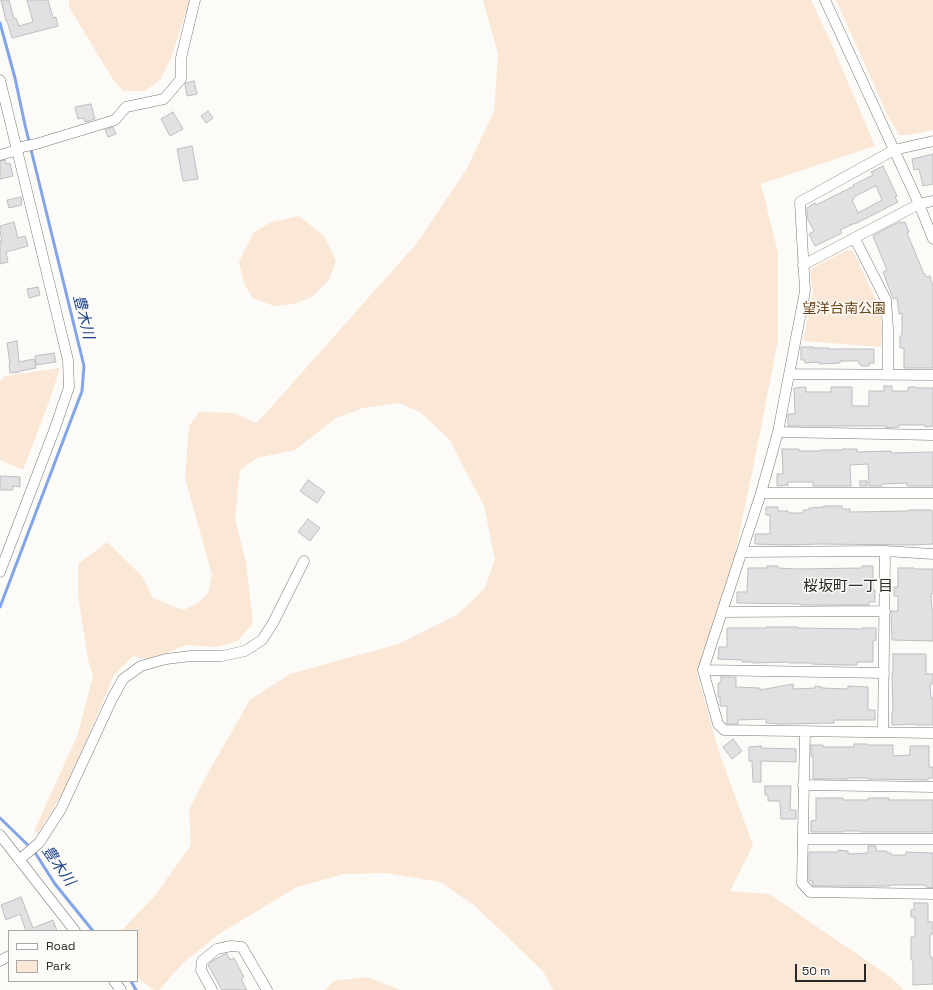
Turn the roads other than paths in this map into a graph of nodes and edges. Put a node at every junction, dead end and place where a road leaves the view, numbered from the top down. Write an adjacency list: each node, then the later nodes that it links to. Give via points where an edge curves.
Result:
1 (196, 0): 5 (street, via 182,58 181,79 164,99 126,107 116,120)
2 (825, 0): 6 (street)
3 (0, 80): 5 (street)
4 (933, 141): 6 (street)
5 (19, 149): 7 (street); 24 (street, via 68,360 69,387)
6 (894, 150): 9 (street); 12 (street, via 800,202)
7 (0, 155)
8 (933, 201): 9 (street)
9 (919, 204): 10 (street); 11 (street)
10 (855, 239): 12 (street); 14 (street, via 886,300)
11 (933, 239)
12 (803, 265): 13 (street, via 805,291)
13 (789, 374): 14 (street); 16 (street)
14 (888, 375): 15 (street)
15 (933, 376)
16 (778, 432): 17 (street); 18 (street)
17 (933, 435)
18 (761, 493): 19 (street); 21 (street)
19 (933, 493)
20 (885, 551): 21 (street); 22 (street); 25 (street)
21 (742, 552): 26 (street)
22 (933, 554)
23 (304, 561): 37 (street, via 262,640 245,650 222,656 166,659 141,666 123,679 61,809 39,843)
24 (0, 572)
25 (884, 611): 26 (street); 28 (street)
26 (723, 612): 27 (street)
27 (703, 670): 28 (street); 29 (street, via 718,724 724,730)
28 (884, 673): 30 (street)
29 (805, 732): 30 (street); 32 (street)
30 (883, 732): 31 (street)
31 (933, 733)
32 (803, 785): 33 (street); 35 (street)
33 (933, 786)
34 (0, 835): 37 (street)
35 (803, 839): 36 (street); 38 (street, via 802,883 810,892)
36 (933, 839)
37 (23, 857): 39 (street)
38 (933, 894)
39 (72, 930)
40 (115, 982): 41 (street)
41 (121, 990)
42 (212, 990): 43 (street, via 201,970 202,961 217,949 231,946 242,947)
43 (267, 990)

